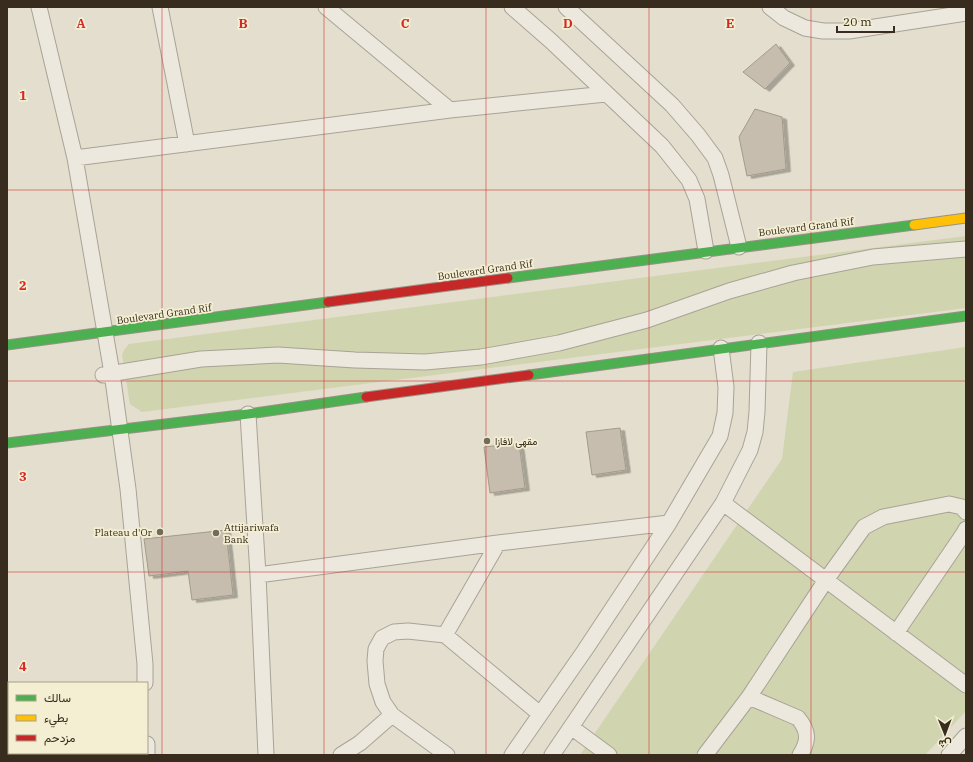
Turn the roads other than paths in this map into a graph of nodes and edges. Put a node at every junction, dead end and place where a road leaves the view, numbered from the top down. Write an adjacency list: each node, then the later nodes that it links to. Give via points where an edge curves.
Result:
1 (39, 7): 11 (street)
2 (160, 7): 10 (street)
3 (326, 7): 9 (street)
4 (512, 7): 8 (street)
5 (566, 7): 13 (street, via 672,105 715,158)
6 (770, 7): 7 (street, via 784,18 805,28 823,31 849,31)
7 (966, 13)
8 (606, 94): 9 (street); 15 (street, via 662,146 688,180 697,200)
9 (450, 110): 10 (street)
10 (187, 144): 11 (street)
11 (75, 158): 17 (street)
12 (966, 218): 13 (street, Boulevard Grand Rif)
13 (739, 247): 15 (street, Boulevard Grand Rif)
14 (966, 249): 21 (street, via 873,257 793,273 729,291 647,320 559,343 481,357 425,362 270,356 201,359)
15 (706, 251): 17 (street, Boulevard Grand Rif)
16 (966, 316): 18 (street)
17 (105, 333): 19 (street, Boulevard Grand Rif); 21 (street)
18 (759, 344): 20 (street); 25 (street, via 755,432 750,450)
19 (7, 345)
20 (721, 348): 22 (street); 27 (street, via 726,387 725,413 720,436)
21 (107, 374): 23 (street)
22 (248, 414): 23 (street); 30 (street)
23 (121, 429): 24 (street); 34 (street)
24 (7, 443)
25 (723, 503): 31 (street); 39 (street)
26 (966, 512): 31 (street, via 962,507 949,504 883,517 864,527)
27 (669, 523): 29 (street); 37 (street)
28 (966, 529): 32 (street)
29 (498, 543): 30 (street); 33 (street)
30 (258, 575): 41 (street)
31 (826, 580): 32 (street); 36 (street)
32 (896, 633): 35 (street)
33 (445, 635): 37 (street); 38 (street, via 408,631 394,632 382,638 376,649 377,684 383,702)
34 (146, 682)
35 (966, 685)
36 (749, 697): 47 (street); 48 (street, via 798,718 804,725 807,735 805,747)
37 (540, 714): 44 (street)
38 (392, 715): 42 (street, via 360,743); 43 (street)
39 (571, 726): 45 (street); 46 (street)
40 (966, 736): 49 (street)
41 (266, 755)
42 (341, 755)
43 (447, 755)
44 (512, 755)
45 (552, 755)
46 (609, 755)
47 (705, 755)
48 (800, 755)
49 (950, 755)

